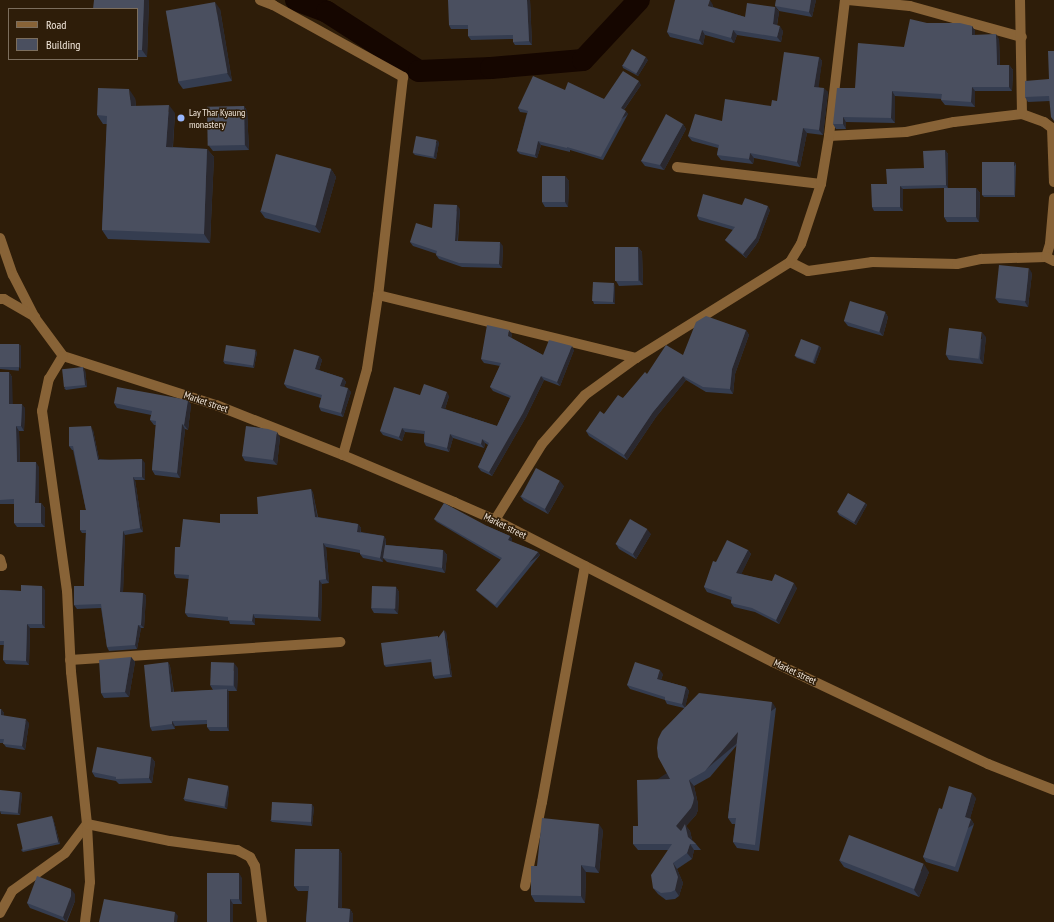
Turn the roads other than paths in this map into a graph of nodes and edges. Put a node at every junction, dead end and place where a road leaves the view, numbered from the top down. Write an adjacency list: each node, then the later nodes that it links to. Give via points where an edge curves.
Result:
1 (260, 0): 14 (street, via 403,76)
2 (846, 0): 4 (street, via 910,6); 6 (street)
3 (1020, 0): 4 (street)
4 (1022, 36): 5 (street)
5 (1022, 114): 6 (street, via 954,122 906,132); 8 (street, via 1044,122 1052,128)
6 (829, 136): 9 (street)
7 (677, 167): 9 (street)
8 (1054, 182)
9 (821, 184): 13 (street, via 802,244)
10 (1054, 198): 12 (street)
11 (0, 238): 16 (street, via 13,275)
12 (1050, 259): 13 (street, via 981,259 957,264 872,262 808,271)
13 (790, 262): 18 (street)
14 (378, 295): 18 (street); 19 (street, via 367,369)
15 (0, 299): 16 (street)
16 (35, 318): 17 (street)
17 (63, 356): 19 (street, Market street, via 216,404); 25 (street, via 49,379 42,411 67,591)
18 (636, 358): 20 (street, via 585,395 542,444)
19 (343, 455): 20 (street, Market street)
20 (495, 520): 23 (street, Market street)
21 (0, 559): 22 (street)
22 (0, 566)
23 (585, 566): 26 (street, Market street, via 780,665 988,764); 28 (street)
24 (340, 642): 25 (street)
25 (70, 660): 27 (street)
26 (1054, 790)
27 (87, 824): 29 (street, via 65,853); 32 (street, via 90,882); 33 (street, via 170,841 237,850 250,857 255,866)
28 (525, 886)
29 (12, 891): 30 (street); 31 (street)
30 (0, 892)
31 (0, 913)
32 (85, 922)
33 (262, 922)

